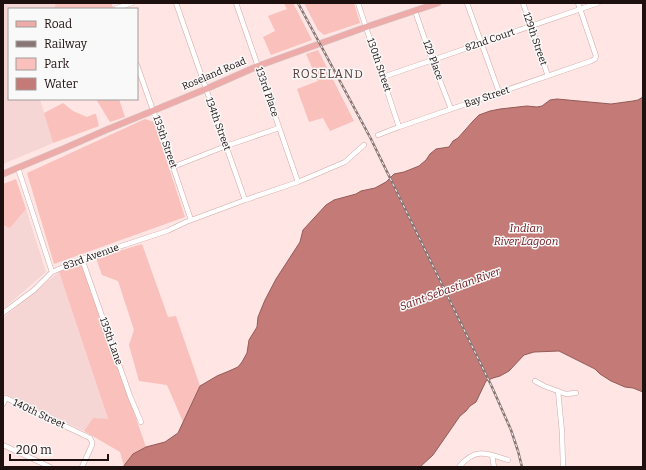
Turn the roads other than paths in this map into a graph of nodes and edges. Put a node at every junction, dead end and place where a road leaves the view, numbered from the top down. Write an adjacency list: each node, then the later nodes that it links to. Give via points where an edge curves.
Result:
1 (132, 3): 10 (street)
2 (176, 3): 21 (street, 134th Street)
3 (236, 3): 17 (street, 133rd Place)
4 (358, 3): 14 (street, 130th Street)
5 (438, 3): 12 (main road, Roseland Road)
6 (467, 3): 15 (street)
7 (523, 3): 13 (street, 129th Street)
8 (578, 3): 11 (street)
9 (598, 3): 11 (street, 82nd Court)
10 (117, 7)
11 (580, 10): 13 (street, 82nd Court); 19 (street, Bay Street, via 595,59)
12 (415, 11): 14 (main road, Roseland Road); 16 (street, 129 Place)
13 (531, 26): 15 (street, 82nd Court); 19 (street, 129th Street)
14 (366, 27): 17 (main road, Roseland Road); 20 (street, 130th Street)
15 (482, 43): 16 (street, 82nd Court); 22 (street)
16 (432, 60): 20 (street, 82nd Court); 23 (street, 129 Place)
17 (258, 66): 21 (main road, Roseland Road); 26 (street, 133rd Place)
18 (138, 67): 24 (street, 135th Street)
19 (548, 76): 22 (street, Bay Street)
20 (383, 77): 25 (street, 130th Street)
21 (206, 89): 24 (main road, Roseland Road); 29 (street, 134th Street)
22 (499, 92): 23 (street, Bay Street)
23 (451, 109): 25 (street, Bay Street)
24 (153, 110): 30 (street, 135th Street); 31 (main road, Roseland Road)
25 (399, 127): 27 (street, Bay Street)
26 (279, 128): 29 (street); 33 (street, 133rd Place)
27 (378, 135)
28 (364, 144): 33 (street, via 345,162)
29 (226, 146): 30 (street); 34 (street, 134th Street)
30 (173, 167): 35 (street, 135th Street)
31 (18, 168): 32 (main road, Roseland Road); 37 (street)
32 (3, 174)
33 (298, 182): 34 (street)
34 (245, 200): 35 (street)
35 (191, 220): 36 (street, 83rd Avenue, via 167,231)
36 (82, 259): 37 (street, 83rd Avenue); 43 (street, 135th Lane)
37 (52, 272): 38 (street, 83rd Avenue, via 34,290)
38 (3, 313)
39 (535, 381): 40 (street)
40 (558, 391): 41 (street); 51 (street)
41 (576, 394)
42 (3, 404): 48 (street, 140th Street, via 6,398 90,438 92,445)
43 (141, 422)
44 (3, 445): 47 (street)
45 (492, 456): 46 (street); 49 (street, via 475,454); 50 (street)
46 (508, 460)
47 (50, 467)
48 (82, 467)
49 (459, 467)
50 (494, 467)
51 (563, 467)

